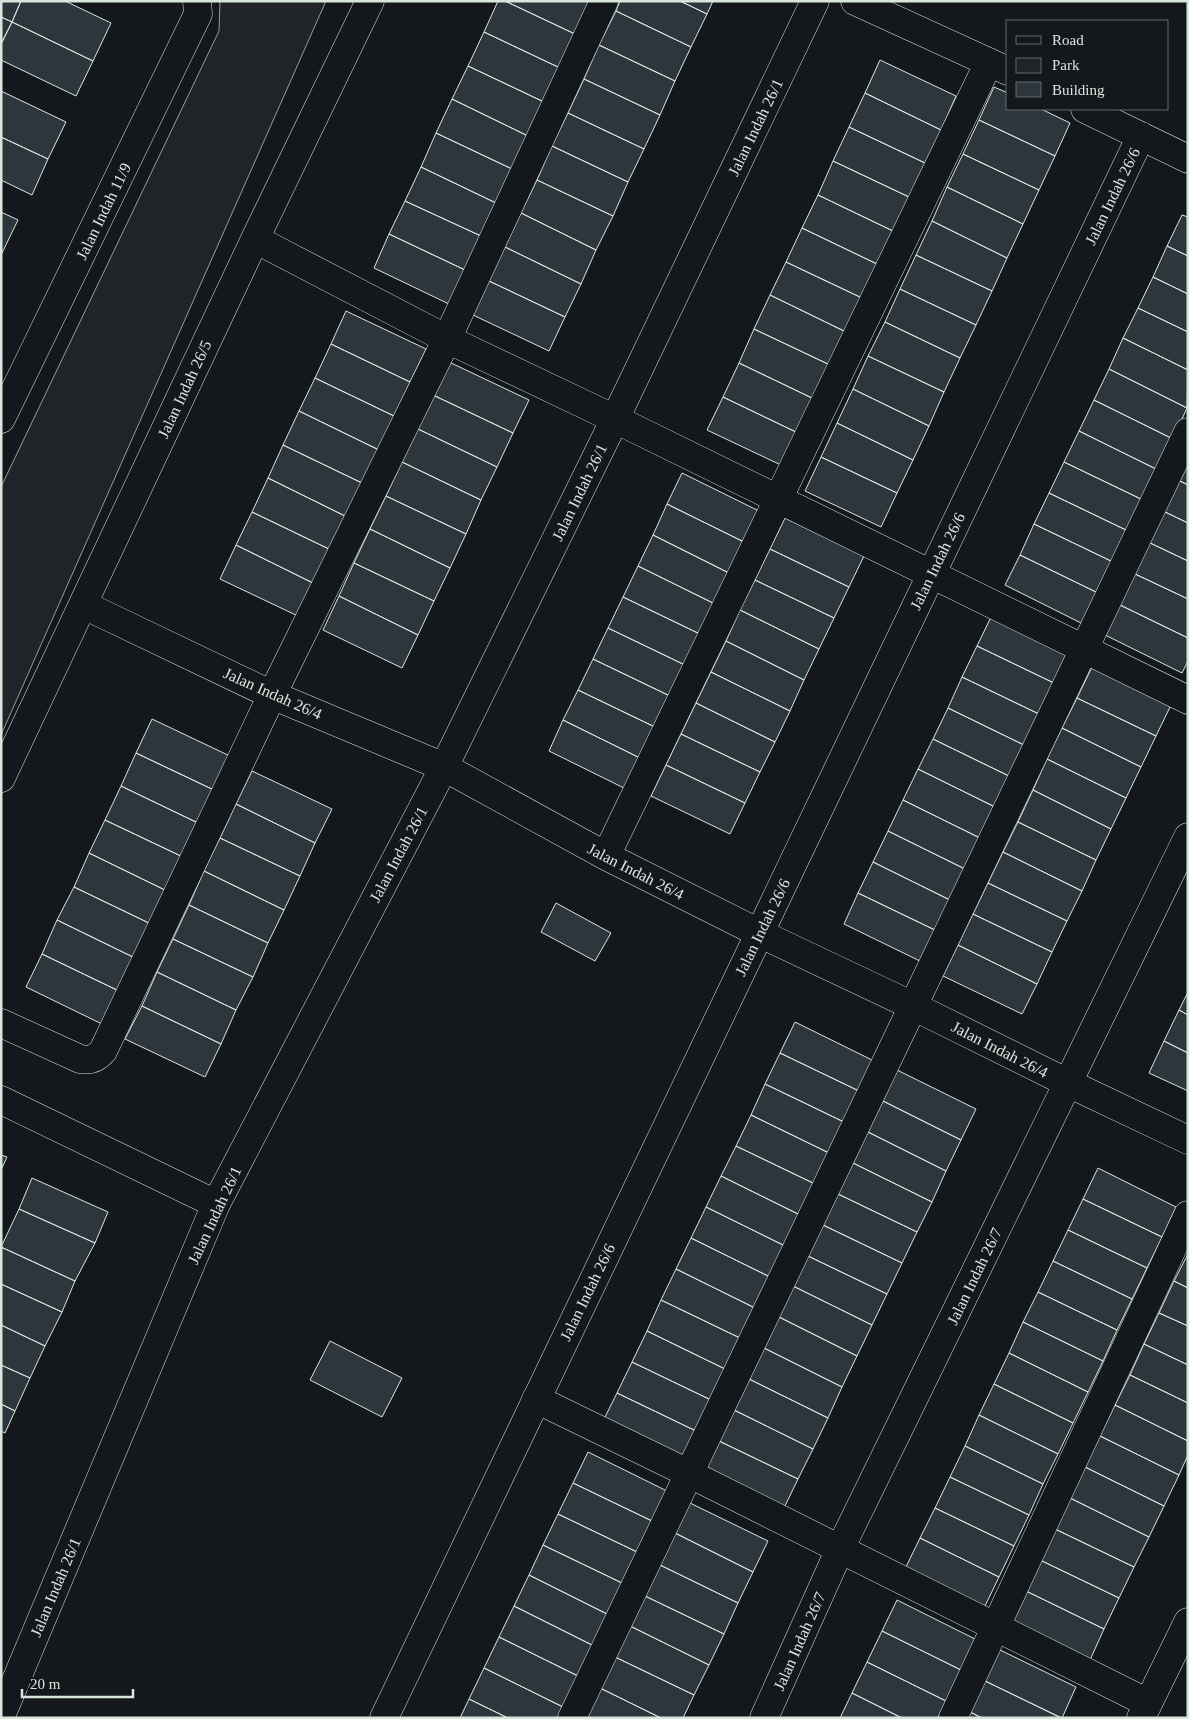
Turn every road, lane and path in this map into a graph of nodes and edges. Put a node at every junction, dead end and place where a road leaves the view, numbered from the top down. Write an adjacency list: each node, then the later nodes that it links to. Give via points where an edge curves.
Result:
1 (197, 1): 12 (street, Jalan Indah 11/9, via 198,14)
2 (370, 1): 10 (street, Jalan Indah 26/5)
3 (604, 1): 11 (street)
4 (815, 1): 13 (street, Jalan Indah 26/1)
5 (855, 1): 6 (street)
6 (998, 67): 15 (street)
7 (1087, 110): 8 (street)
8 (1141, 136): 9 (street); 16 (street, Jalan Indah 26/6)
9 (1188, 159)
10 (254, 239): 11 (street); 17 (street, Jalan Indah 26/5)
11 (447, 339): 13 (street); 19 (street)
12 (1, 419)
13 (615, 419): 15 (street); 21 (street, Jalan Indah 26/1)
14 (1188, 432): 18 (street)
15 (778, 499): 16 (street); 24 (street)
16 (931, 574): 18 (street); 25 (street, Jalan Indah 26/6)
17 (84, 605): 19 (street, Jalan Indah 26/4); 22 (street, Jalan Indah 26/5)
18 (1084, 650): 20 (street); 26 (street)
19 (272, 695): 21 (street, Jalan Indah 26/4); 27 (street, via 103,1052 88,1061 80,1059)
20 (1188, 700)
21 (444, 767): 24 (street, Jalan Indah 26/4); 31 (street, Jalan Indah 26/1)
22 (1, 778)
23 (1188, 837): 28 (street, Jalan Indah 26/7)
24 (606, 856): 25 (street, Jalan Indah 26/4)
25 (759, 933): 26 (street, Jalan Indah 26/4); 33 (street, Jalan Indah 26/6)
26 (913, 1006): 28 (street, Jalan Indah 26/4); 34 (street)
27 (1, 1023)
28 (1068, 1084): 30 (street, Jalan Indah 26/4); 35 (street, Jalan Indah 26/7)
29 (1, 1100): 31 (street)
30 (1188, 1140)
31 (216, 1204): 39 (street, Jalan Indah 26/1)
32 (1188, 1215): 37 (street)
33 (536, 1399): 34 (street); 40 (street, Jalan Indah 26/6)
34 (690, 1474): 35 (street); 41 (street)
35 (840, 1549): 37 (street); 42 (street, Jalan Indah 26/7)
36 (1188, 1622): 38 (street)
37 (995, 1627): 38 (street); 43 (street)
38 (1145, 1710)
39 (1, 1717)
40 (384, 1718)
41 (572, 1718)
42 (764, 1718)
43 (953, 1718)

